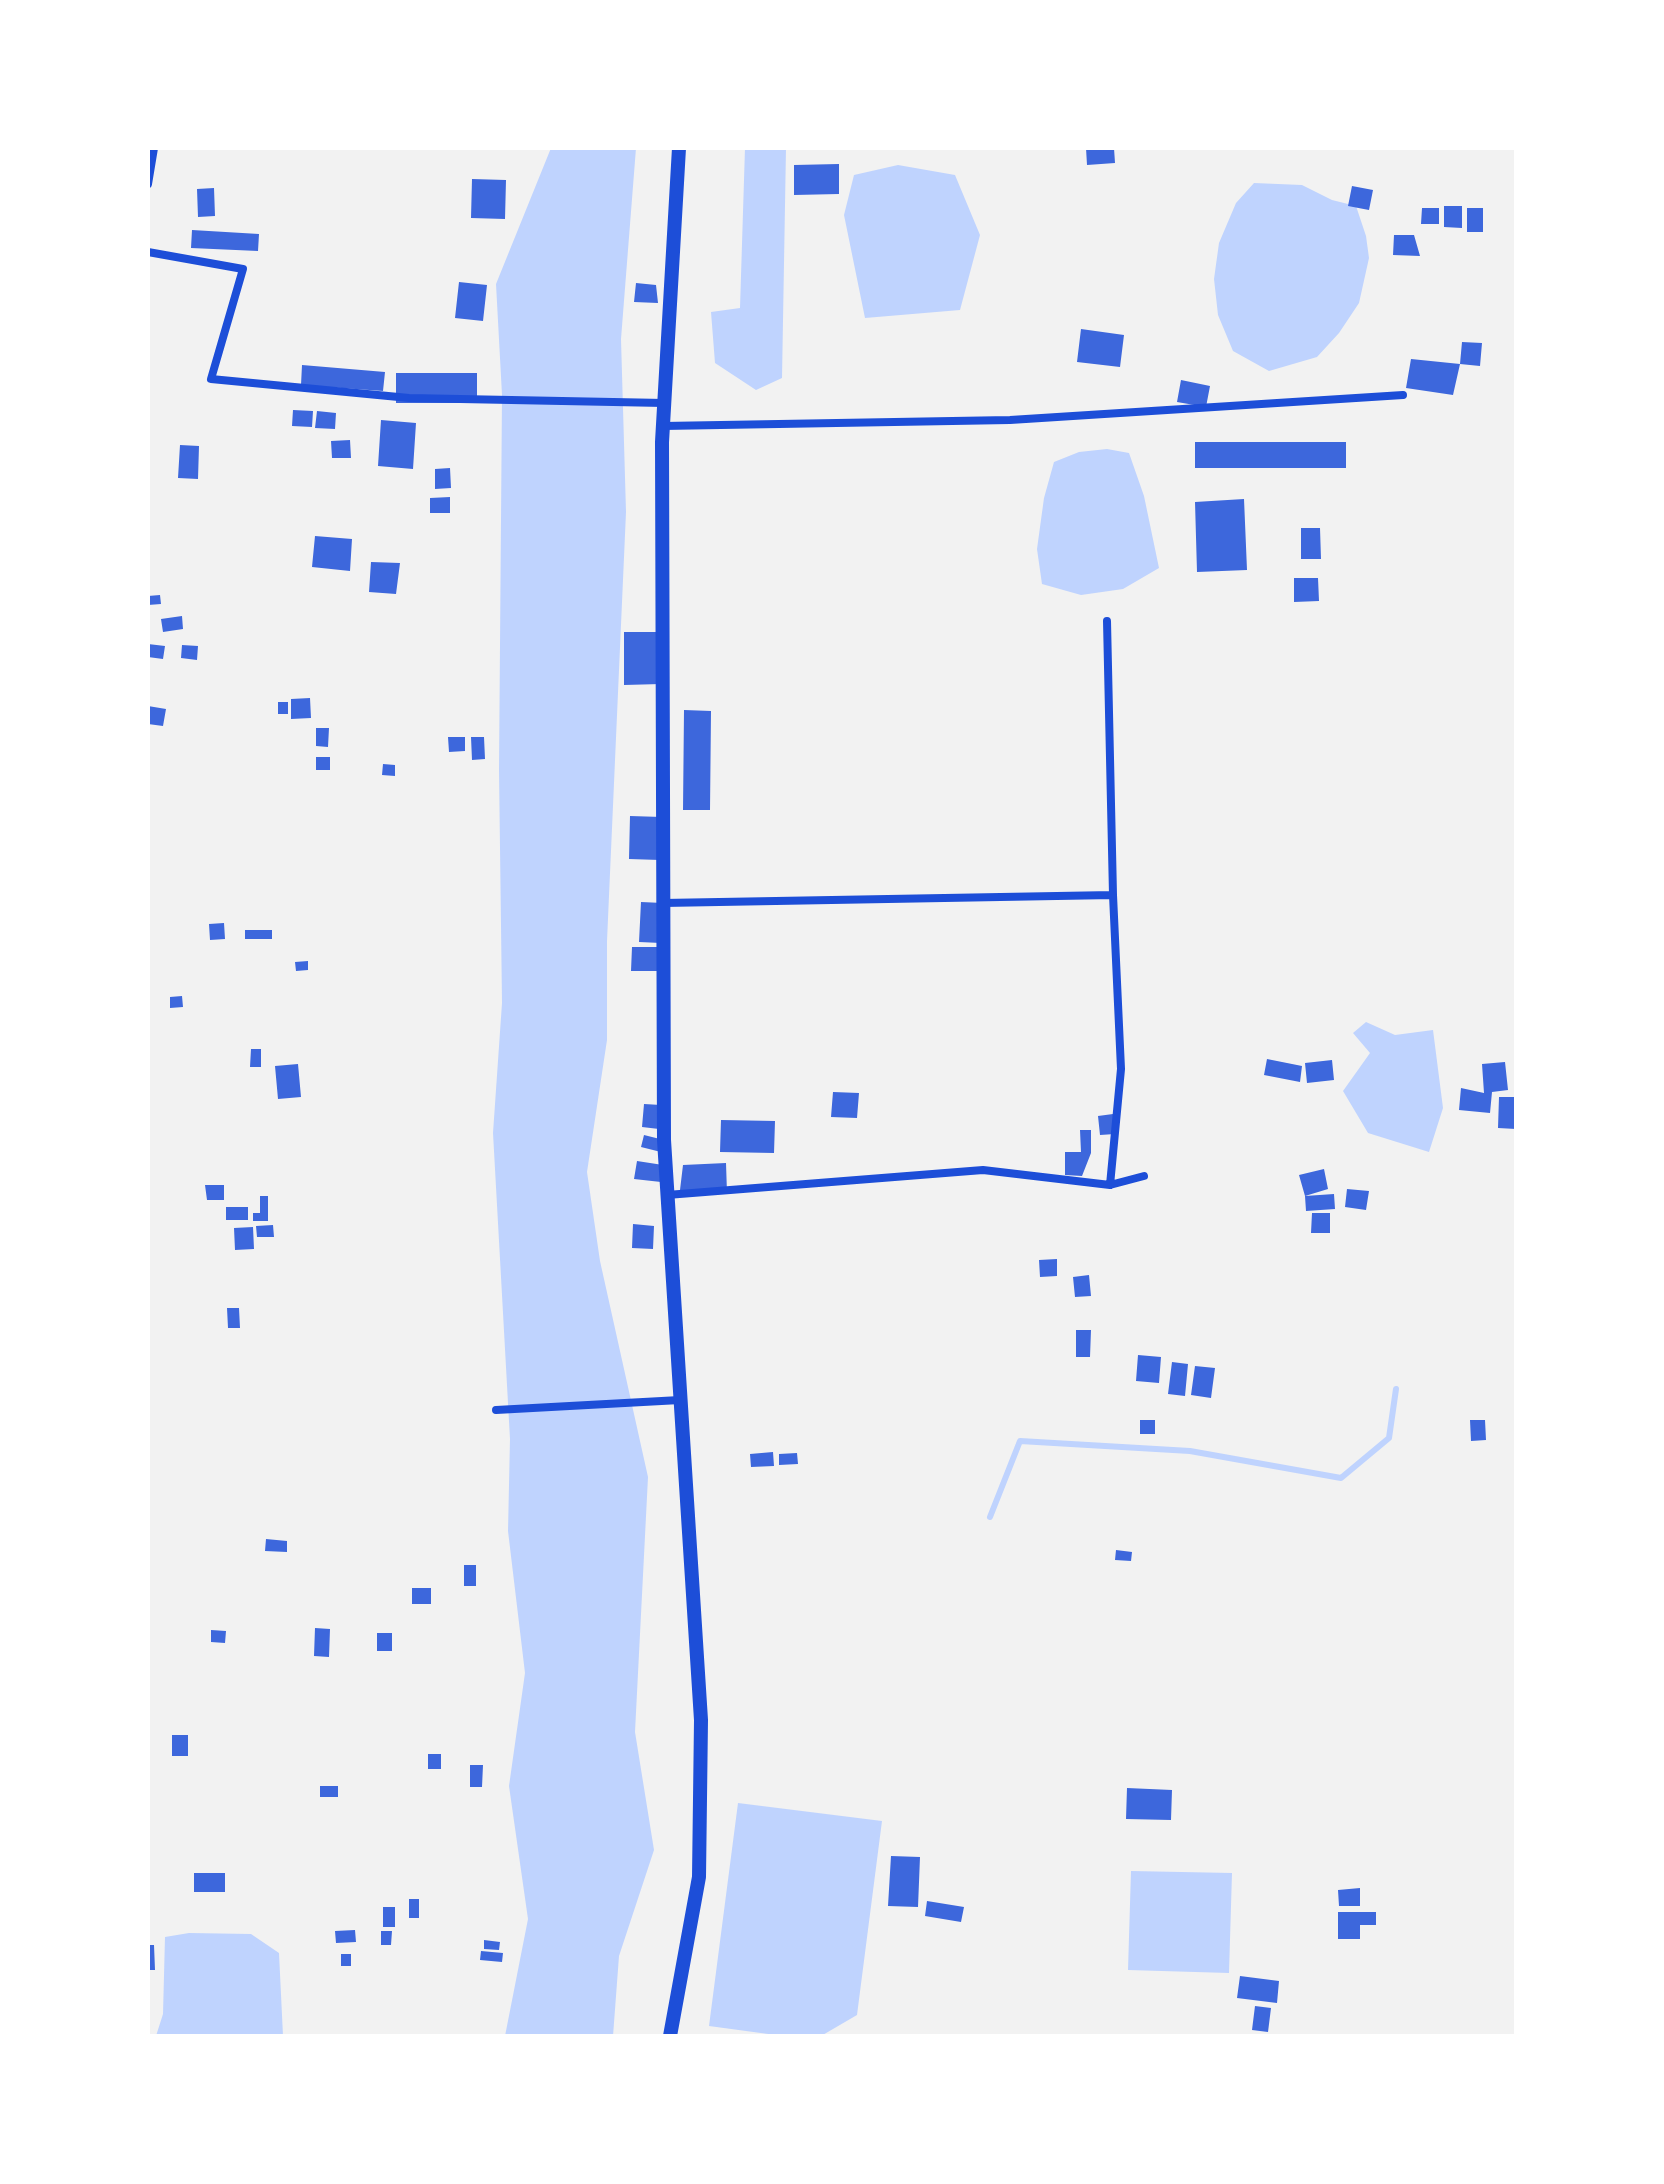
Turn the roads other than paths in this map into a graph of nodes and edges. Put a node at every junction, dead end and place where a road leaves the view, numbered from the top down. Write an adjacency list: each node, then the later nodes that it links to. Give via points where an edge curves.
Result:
1 (154, 148): 3 (street)
2 (679, 148): 6 (main road)
3 (148, 184)
4 (148, 252): 6 (street, via 243,269 211,379 409,398)
5 (1403, 395): 7 (street, via 1010,420)
6 (664, 403): 7 (main road)
7 (663, 426): 10 (main road)
8 (1107, 621): 9 (street)
9 (1113, 895): 10 (street); 12 (street, via 1121,1069)
10 (663, 903): 13 (main road)
11 (1144, 1176): 12 (street)
12 (1110, 1185): 13 (street, via 983,1170)
13 (667, 1195): 14 (main road)
14 (680, 1400): 15 (street); 16 (main road, via 701,1720 699,1877)
15 (496, 1410)
16 (670, 2036)

